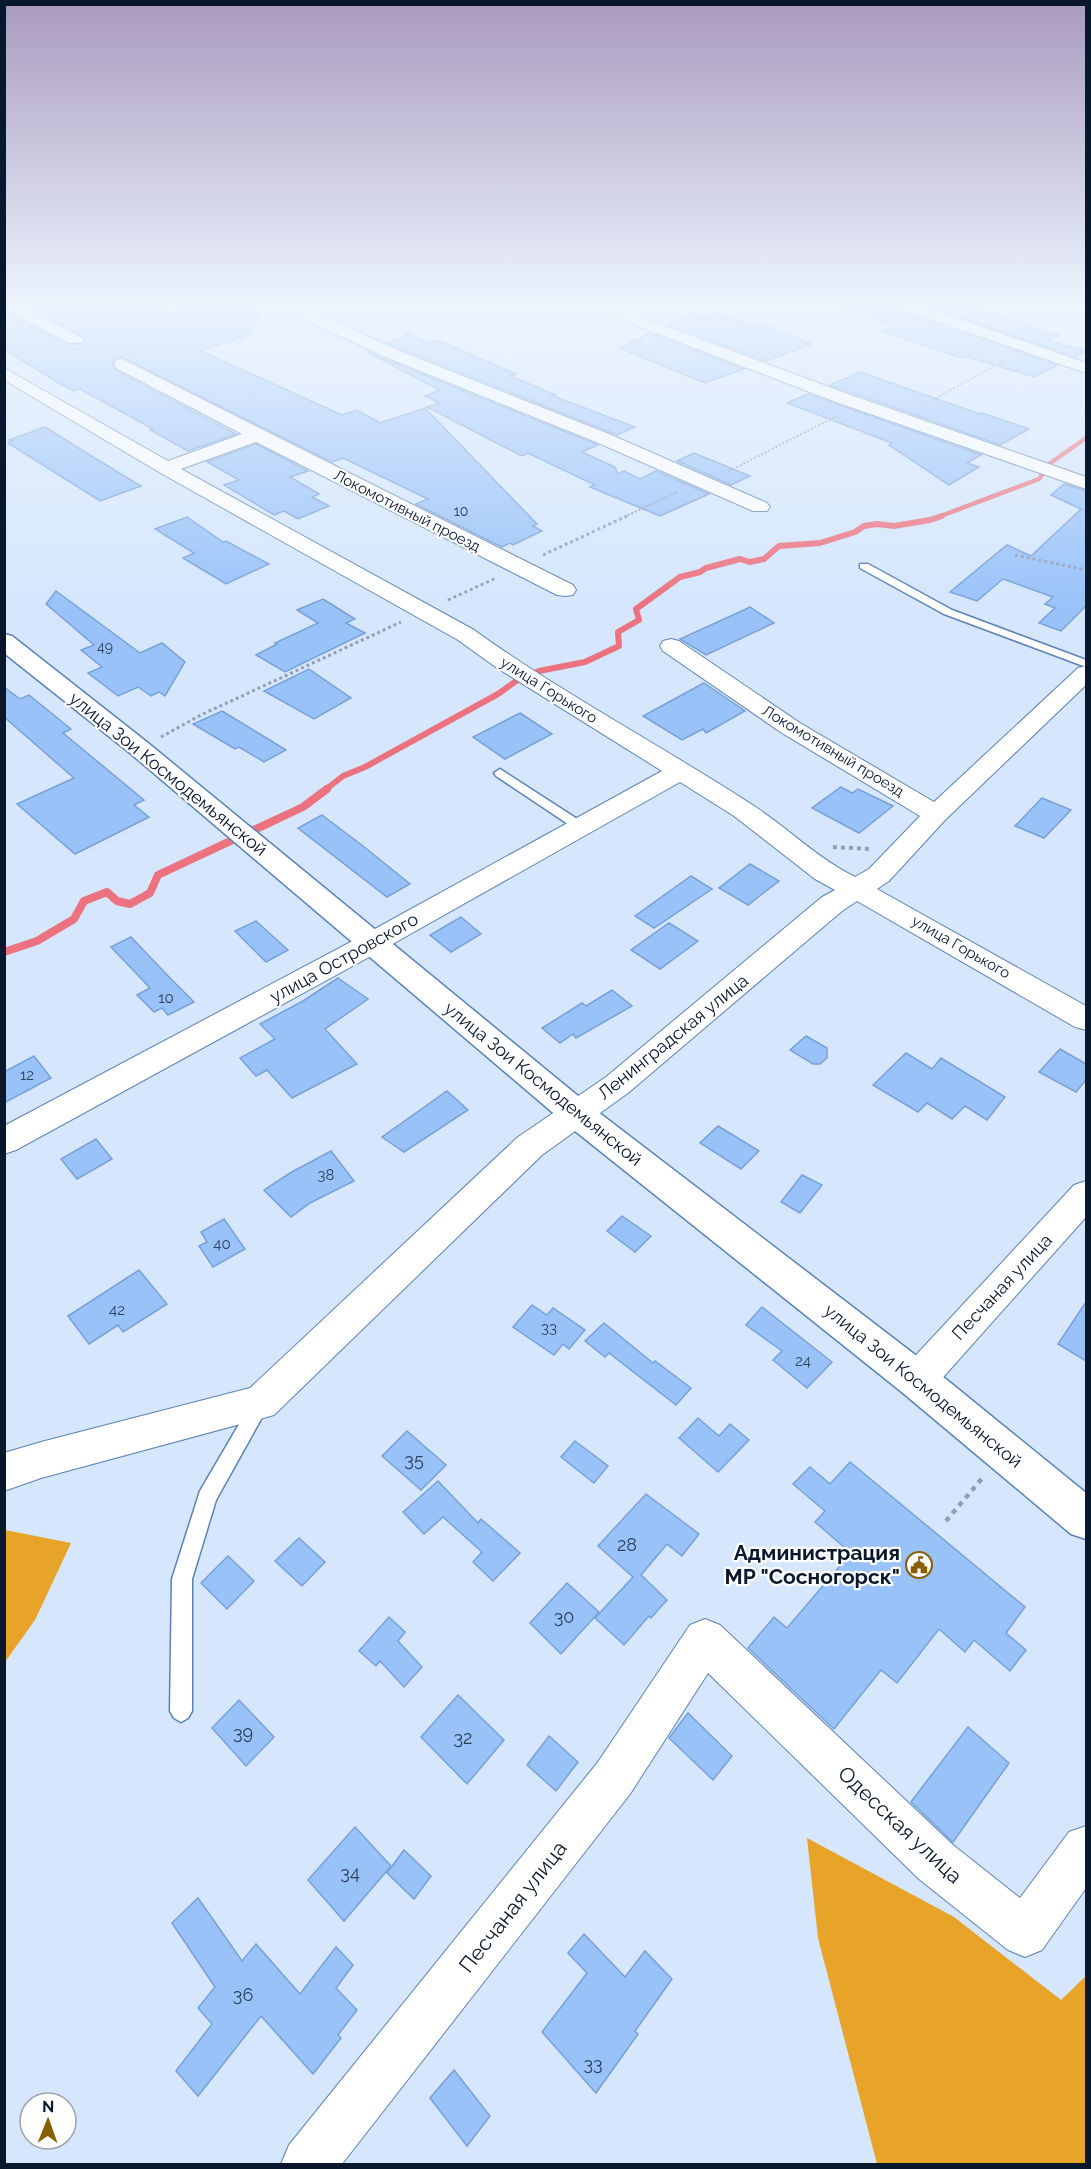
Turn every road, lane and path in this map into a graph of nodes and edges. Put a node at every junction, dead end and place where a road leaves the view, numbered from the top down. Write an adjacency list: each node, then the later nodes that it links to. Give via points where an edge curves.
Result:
1 (60, 405): 8 (street, улица Горького)
2 (200, 405): 7 (street, Локомотивный проезд)
3 (521, 405): 10 (street)
4 (866, 405): 6 (street)
5 (925, 405): 6 (path)
6 (901, 418): 9 (street)
7 (257, 435): 8 (street); 14 (street, Локомотивный проезд)
8 (166, 468): 19 (street, улица Горького, via 466,635)
9 (1086, 483)
10 (760, 507)
11 (1015, 555): 13 (path)
12 (864, 566): 17 (lane, via 948,612)
13 (1086, 570)
14 (565, 590)
15 (4, 641): 26 (street, улица Зои Космодемьянской, via 140,748)
16 (671, 646): 21 (street, Локомотивный проезд, via 791,728)
17 (1086, 664)
18 (1086, 673): 21 (street, Ленинградская улица)
19 (681, 771): 22 (street, улица Островского); 23 (street, улица Горького)
20 (500, 773): 22 (lane)
21 (936, 814): 24 (street, Ленинградская улица)
22 (580, 827): 26 (street, улица Островского)
23 (777, 834): 24 (path, via 858,850); 25 (street, улица Горького, via 825,873)
24 (908, 845): 25 (street, Ленинградская улица, via 879,875)
25 (855, 890): 27 (street, улица Горького); 28 (street, Ленинградская улица, via 832,904)
26 (372, 943): 28 (street, улица Зои Космодемьянской); 29 (street, улица Островского)
27 (1086, 1019)
28 (577, 1114): 31 (street, улица Зои Космодемьянской); 32 (street, Ленинградская улица, via 530,1146)
29 (4, 1142)
30 (1086, 1195): 31 (street, Песчаная улица)
31 (917, 1380): 34 (street, улица Зои Космодемьянской)
32 (261, 1403): 33 (street); 36 (lane, via 207,1497 182,1579)
33 (4, 1472)
34 (1086, 1519)
35 (705, 1640): 37 (street, Одесская улица, via 936,1862 1025,1933); 38 (street, Песчаная улица, via 614,1778)
36 (181, 1712)
37 (1086, 1849)
38 (308, 2164)

